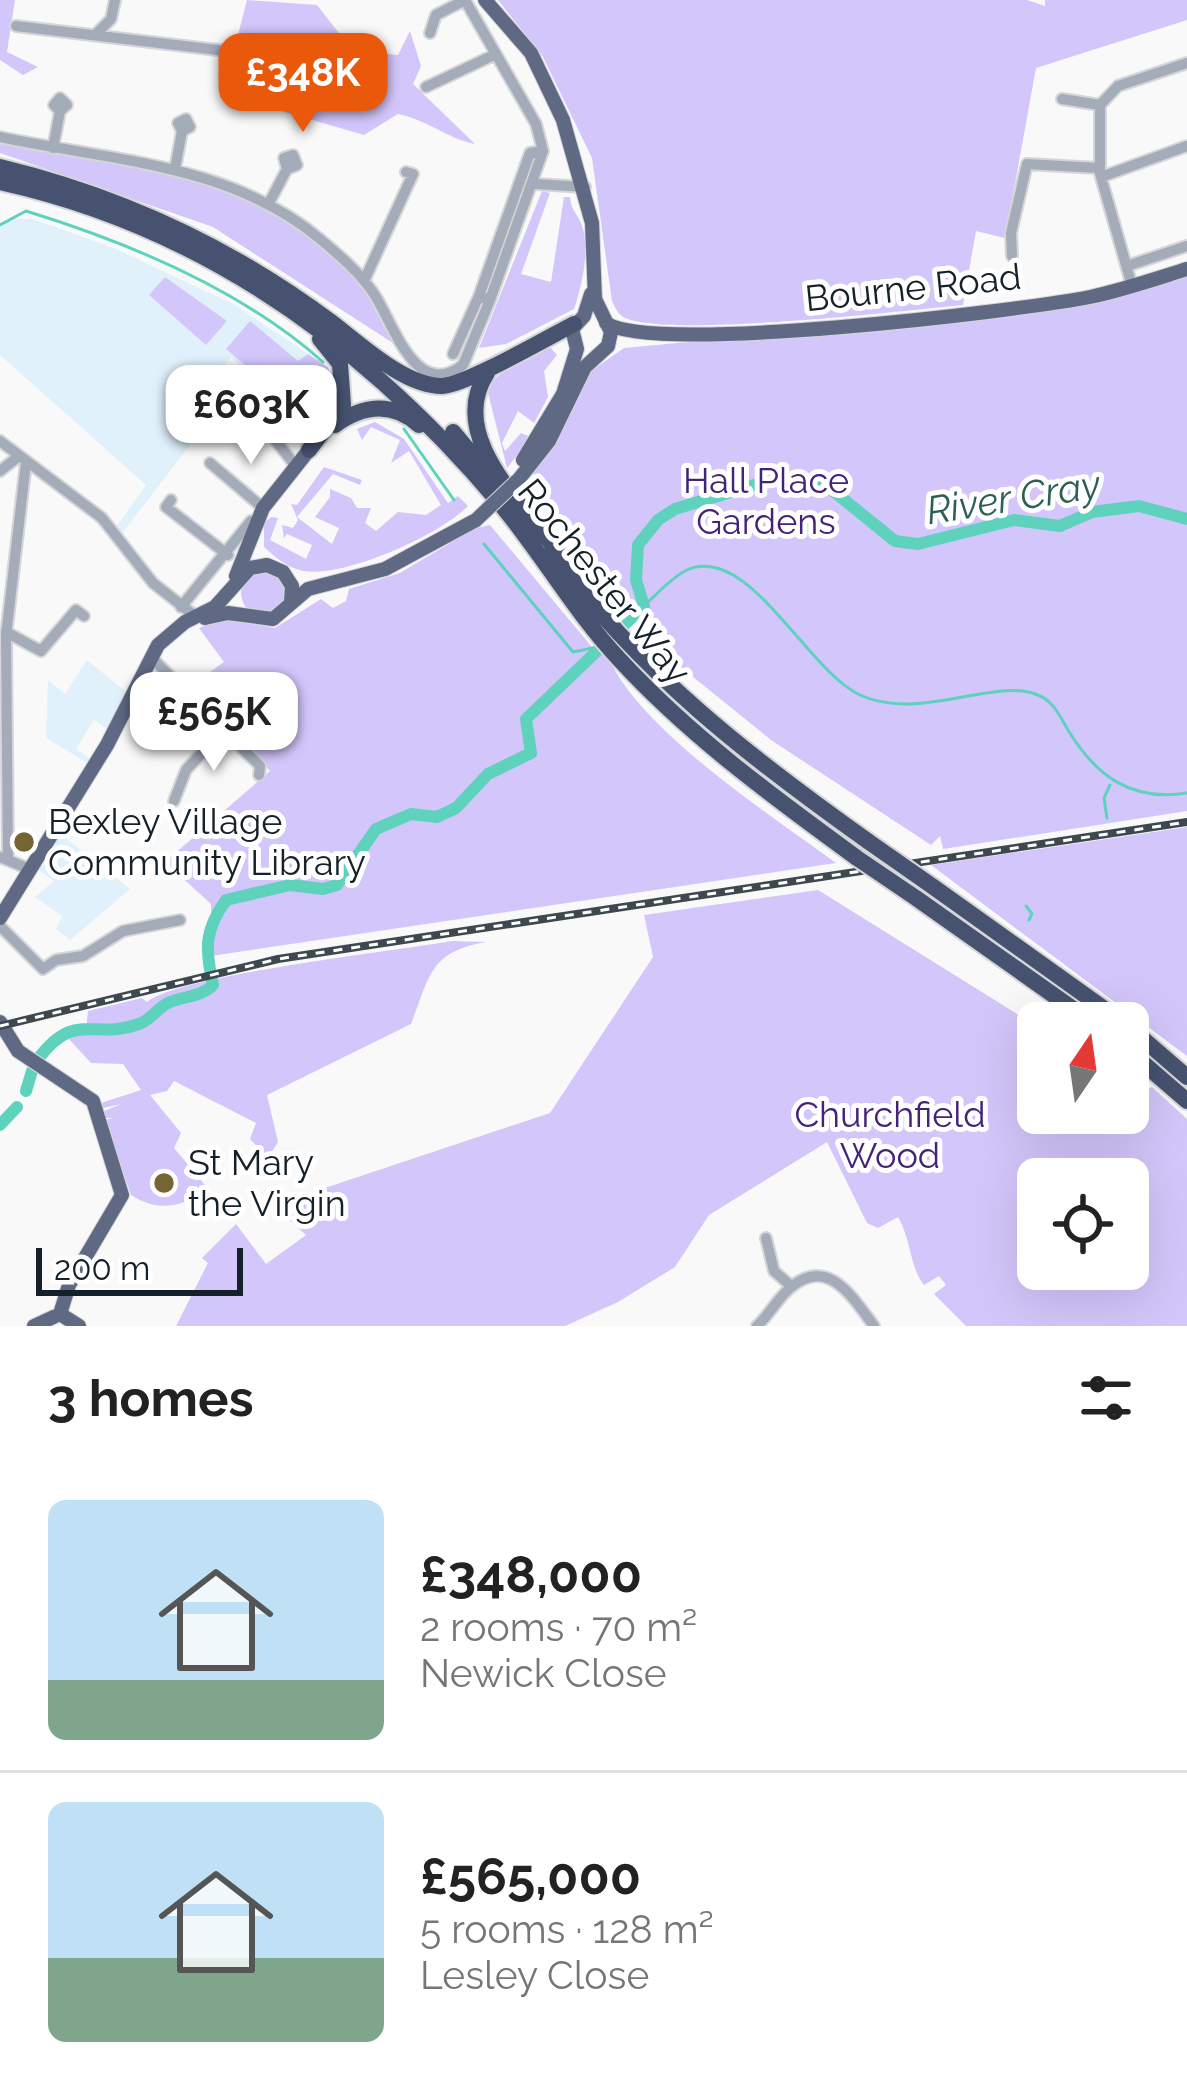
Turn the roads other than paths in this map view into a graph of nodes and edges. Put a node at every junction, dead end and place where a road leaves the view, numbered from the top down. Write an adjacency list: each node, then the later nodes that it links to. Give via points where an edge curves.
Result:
1 (115, 0): 4 (street)
2 (465, 0): 6 (street, via 436,15); 10 (street)
3 (485, 0): 28 (main road, via 538,68)
4 (111, 19): 7 (street); 8 (street)
5 (16, 26): 7 (street)
6 (430, 33)
7 (95, 35): 8 (street)
8 (120, 39): 9 (street)
9 (226, 51)
10 (494, 56): 12 (street); 20 (street, via 536,124)
11 (1187, 63): 14 (street, via 1118,86)
12 (426, 87)
13 (1062, 99): 14 (street)
14 (1100, 104): 25 (street)
15 (61, 111): 19 (street)
16 (182, 131): 22 (street)
17 (0, 137): 19 (street)
18 (1187, 146): 25 (street)
19 (52, 148): 22 (street)
20 (543, 151): 27 (street); 38 (street, via 530,153)
21 (0, 167): 41 (highway, via 100,196 190,235)
22 (175, 169): 30 (street)
23 (287, 169): 30 (street)
24 (406, 172): 35 (street, via 413,174)
25 (1100, 172): 32 (street, via 1027,164); 33 (street)
26 (0, 182): 29 (highway)
27 (536, 184): 28 (street); 38 (street)
28 (585, 188): 36 (main road)
29 (62, 199): 48 (highway, via 188,255 326,343 344,380 343,405); 63 (highway, Rochester Way, via 209,258 339,342 441,435)
30 (269, 203): 35 (street)
31 (1187, 246): 33 (street)
32 (1012, 256)
33 (1127, 266): 37 (street)
34 (1187, 269): 37 (main road, Bourne Road)
35 (364, 280): 38 (street, via 412,360 440,374 455,371)
36 (593, 283): 39 (main road); 40 (main road)
37 (1132, 286): 42 (main road, Bourne Road, via 1050,303 773,332)
38 (484, 298)
39 (579, 320): 40 (main road, Bourne Road); 43 (highway); 44 (main road)
40 (606, 321): 42 (main road, Bourne Road); 45 (main road)
41 (346, 334): 46 (highway, via 427,384 462,382); 63 (highway, Rochester Way, via 441,419)
42 (640, 336): 45 (main road, Bourne Road)
43 (542, 338): 44 (highway); 46 (highway)
44 (575, 346): 45 (main road, via 587,354); 55 (main road, via 543,432)
45 (605, 348): 55 (main road, via 585,367 548,441)
46 (491, 367): 63 (highway, via 475,398 474,429)
47 (236, 391): 53 (street)
48 (329, 429): 50 (highway); 63 (highway, via 370,408 409,416)
49 (0, 441): 51 (street)
50 (309, 450): 53 (main road)
51 (22, 459): 54 (street); 65 (street, via 102,518 153,584); 68 (street)
52 (210, 462): 57 (street)
53 (294, 464): 57 (main road)
54 (0, 471)
55 (516, 476): 58 (main road, bridge)
56 (171, 500): 60 (street, via 166,507)
57 (263, 508): 59 (main road)
58 (473, 517): 61 (main road, via 357,569 312,578); 64 (main road, via 385,569 308,589)
59 (253, 524): 60 (street); 61 (main road, via 261,551); 62 (main road)
60 (228, 555): 65 (street)
61 (280, 570): 62 (main road, via 250,568); 64 (main road, via 292,586)
62 (235, 588): 65 (main road); 67 (main road)
63 (572, 590): 69 (highway, Rochester Way)
64 (291, 602): 67 (main road, via 273,619)
65 (188, 612): 70 (main road)
66 (84, 616): 68 (street, via 76,610 37,652)
67 (249, 618): 70 (main road, via 213,615)
68 (4, 635): 74 (street)
69 (621, 652): 78 (highway, Rochester Way, bridge, via 704,743); 79 (highway, Rochester Way, bridge, via 730,742)
70 (153, 655): 71 (street); 75 (main road, via 107,745)
71 (224, 730): 72 (street, via 260,766); 73 (street, via 182,775)
72 (259, 775)
73 (174, 801)
74 (4, 859): 75 (street)
75 (27, 868): 77 (main road)
76 (180, 920): 77 (street, via 123,931 43,969)
77 (0, 922)
78 (1063, 1002)
79 (1095, 1002)
80 (0, 1022): 87 (main road, via 18,1051 93,1101 122,1199)
81 (1149, 1044): 83 (highway, Rochester Way)
82 (1149, 1068): 84 (highway)
83 (1187, 1077)
84 (1187, 1101)
85 (766, 1238): 86 (street, via 774,1271)
86 (791, 1286): 90 (street); 91 (street, via 820,1275 841,1282)
87 (60, 1314): 88 (main road); 89 (main road)
88 (34, 1326)
89 (79, 1326)
90 (757, 1326)
91 (874, 1326)

